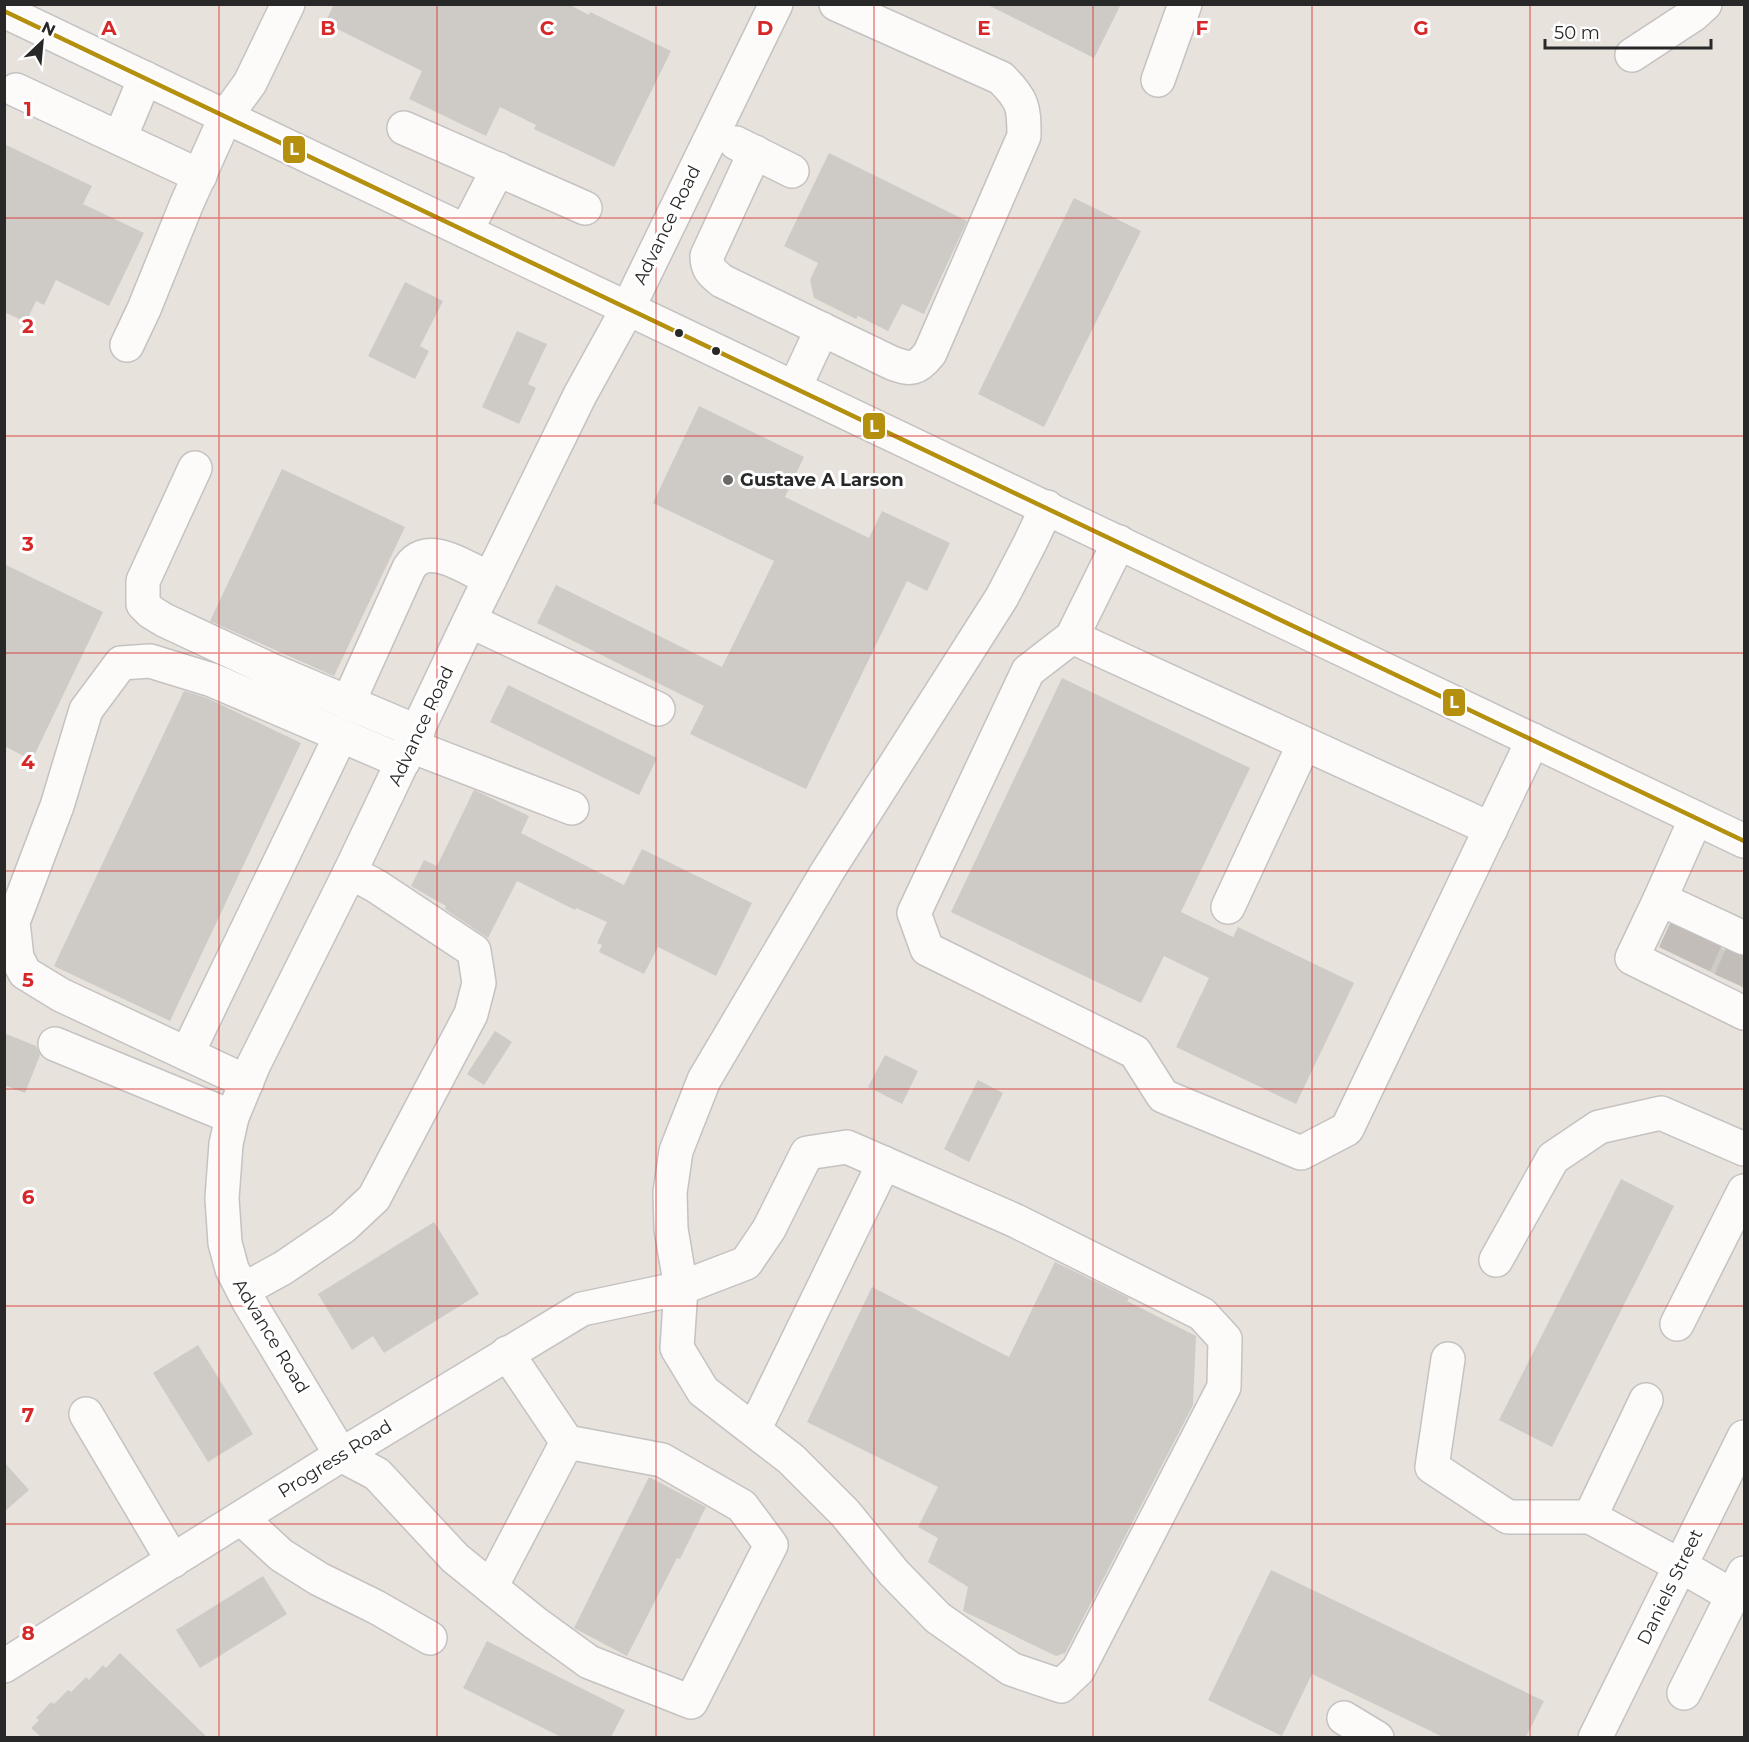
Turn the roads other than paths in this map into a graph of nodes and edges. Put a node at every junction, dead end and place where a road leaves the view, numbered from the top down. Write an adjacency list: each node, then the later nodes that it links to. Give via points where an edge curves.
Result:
1 (288, 4): 11 (street, via 250,83)
2 (776, 4): 13 (street, Advance Road)
3 (836, 4): 22 (street, via 1001,78 1016,93 1024,110 1024,136 930,353 921,365 907,369)
4 (1185, 4): 9 (street)
5 (1694, 8): 7 (street)
6 (4, 12): 8 (street)
7 (1632, 55)
8 (145, 78): 11 (street); 14 (street)
9 (1158, 80)
10 (16, 90): 14 (street)
11 (226, 116): 18 (street); 20 (street)
12 (404, 128): 16 (street)
13 (714, 131): 15 (street); 21 (street, Advance Road)
14 (120, 138): 18 (street)
15 (755, 152): 17 (street); 22 (street, via 707,256 707,267 722,281)
16 (498, 169): 19 (street); 20 (street)
17 (792, 171)
18 (200, 176): 23 (street)
19 (585, 208)
20 (466, 231): 21 (street)
21 (628, 308): 24 (street); 28 (street, Advance Road, via 580,395)
22 (822, 329): 24 (street)
23 (127, 345)
24 (795, 387): 26 (street)
25 (195, 468): 31 (street, via 144,581 143,604 164,620)
26 (1047, 507): 27 (street); 54 (street, via 1002,597 827,872 704,1080 676,1150 670,1192 671,1229)
27 (1119, 542): 30 (street); 34 (street)
28 (490, 579): 29 (street, Advance Road); 31 (street, via 439,556 415,559)
29 (470, 621): 32 (street); 36 (street, Advance Road)
30 (1072, 637): 35 (street); 39 (street, via 1028,671 914,914 927,949 1135,1052 1162,1096 1301,1153 1347,1129)
31 (348, 703): 36 (street)
32 (658, 709)
33 (341, 735): 36 (street); 47 (street); 47 (street, via 212,680 150,661 121,663 86,710 57,806 13,922 17,958 25,973 61,995)
34 (1533, 740): 38 (street); 39 (street)
35 (1304, 744): 39 (street); 43 (street)
36 (411, 747): 37 (street); 41 (street, Advance Road)
37 (572, 808)
38 (1696, 818): 40 (street); 42 (street)
39 (1491, 829)
40 (1744, 841)
41 (350, 872): 48 (street, Advance Road); 55 (street, via 474,951 479,983 471,1014 374,1198 343,1227)
42 (1659, 899): 44 (street); 44 (street, via 1632,958)
43 (1228, 907)
44 (1690, 947): 45 (street); 45 (street)
45 (1738, 972)
46 (55, 1044): 49 (street)
47 (187, 1054): 48 (street)
48 (247, 1082): 49 (street, Advance Road)
49 (232, 1117): 55 (street, Advance Road, via 226,1144 225,1243)
50 (1744, 1149): 53 (street, via 1661,1113 1599,1127 1553,1158)
51 (884, 1163): 54 (street, Progress Road, via 847,1147 807,1153 769,1229 746,1263); 61 (street); 61 (street, via 1017,1221 1202,1314 1225,1339 1224,1387 1078,1670 1061,1686 1011,1669 938,1618 894,1573 845,1513 791,1459)
52 (1744, 1191): 56 (street)
53 (1496, 1260)
54 (681, 1288): 57 (street, Progress Road, via 582,1309); 61 (street, via 678,1348 703,1390)
55 (243, 1290): 64 (street, Advance Road)
56 (1677, 1324)
57 (507, 1353): 63 (street); 64 (street, Progress Road)
58 (1448, 1359): 65 (street, via 1432,1467 1508,1517)
59 (1646, 1400): 65 (street)
60 (86, 1414): 67 (street)
61 (754, 1430)
62 (1744, 1437): 68 (street, Daniels Street)
63 (567, 1442): 70 (street); 70 (street, via 662,1460 742,1506 771,1545 691,1702 589,1662)
64 (341, 1455): 66 (street, Progress Road); 70 (street, via 377,1474 455,1558)
65 (1590, 1517): 68 (street)
66 (241, 1518): 67 (street, Progress Road); 71 (street, via 281,1555)
67 (173, 1561): 72 (street, Progress Road)
68 (1681, 1566): 69 (street); 76 (street, Daniels Street)
69 (1738, 1584): 73 (street)
70 (491, 1587)
71 (430, 1638)
72 (4, 1666)
73 (1684, 1693)
74 (1344, 1718): 75 (street)
75 (1377, 1737)
76 (1595, 1737)

